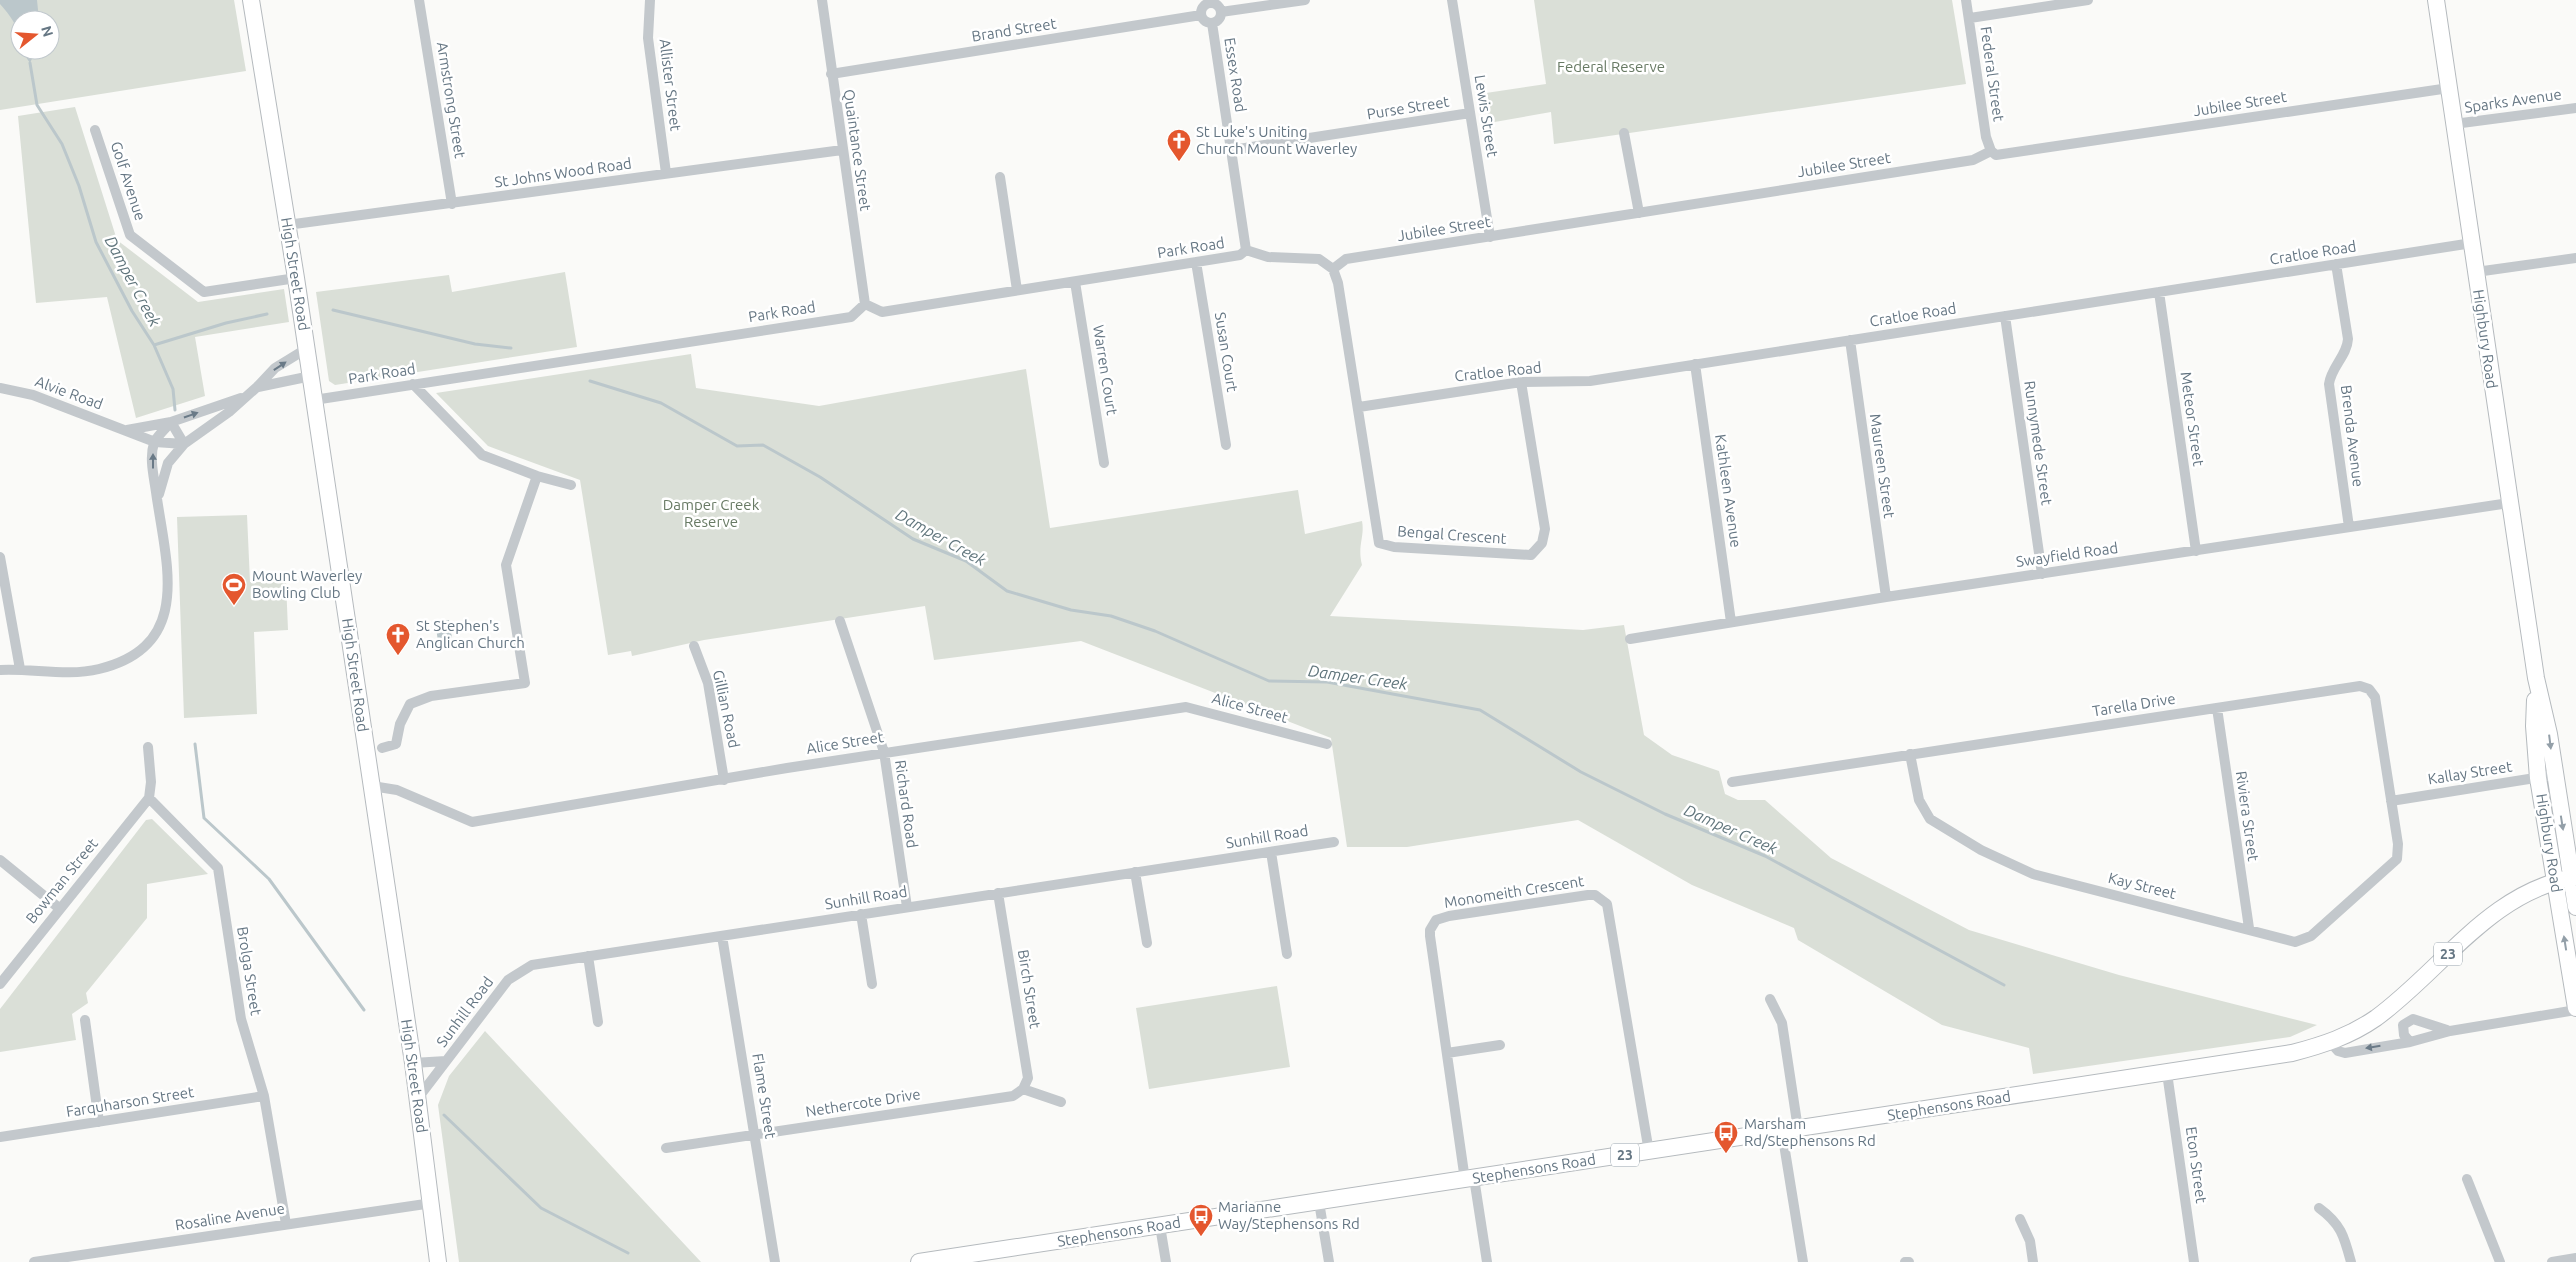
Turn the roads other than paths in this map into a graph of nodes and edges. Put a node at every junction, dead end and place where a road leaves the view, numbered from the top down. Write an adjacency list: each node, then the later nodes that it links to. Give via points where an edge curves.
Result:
1 (251, 0): 29 (main road, High Street Road)
2 (419, 0): 27 (street, Armstrong Street)
3 (650, 0): 25 (street, Allister Street, via 648,38)
4 (822, 0): 15 (street, Quaintance Street)
5 (1305, 0): 11 (street)
6 (1452, 0): 18 (street, Lewis Street)
7 (1966, 0): 13 (street, Federal Street)
8 (2088, 0): 13 (street)
9 (2436, 0): 16 (main road, Highbury Road)
10 (1209, 2): 11 (street); 12 (street)
11 (1221, 12): 14 (street, via 1218,20)
12 (1201, 15): 14 (street); 15 (street, Brand Street)
13 (1970, 18): 24 (street, Federal Street, via 1986,137)
14 (1212, 23): 23 (street, Essex Road)
15 (831, 74): 22 (street, Quaintance Street)
16 (2449, 88): 19 (main road, Highbury Road); 24 (street, Jubilee Street, via 2002,156)
17 (2576, 108): 19 (street, Sparks Avenue)
18 (1470, 113): 23 (street, Purse Street); 30 (street, Lewis Street)
19 (2454, 124): 31 (main road, Highbury Road)
20 (96, 130): 38 (street, Golf Avenue, via 130,235 204,292)
21 (1624, 132): 28 (street)
22 (842, 150): 25 (street, St Johns Wood Road); 42 (street, Quaintance Street)
23 (1232, 150): 32 (street, Essex Road)
24 (1991, 151): 28 (street, Jubilee Street, via 1973,160)
25 (666, 173): 27 (street, St Johns Wood Road)
26 (1000, 178): 40 (street)
27 (452, 204): 29 (street, St Johns Wood Road)
28 (1639, 213): 30 (street, Jubilee Street)
29 (288, 225): 38 (main road, High Street Road)
30 (1490, 237): 36 (street, Jubilee Street, via 1346,259)
31 (2472, 243): 35 (street, Cratloe Road); 37 (main road, Highbury Road)
32 (1246, 250): 34 (street, Park Road, via 1240,256); 36 (street, via 1268,257 1320,259)
33 (2576, 258): 37 (street)
34 (1196, 262): 39 (street, Park Road); 59 (street, Susan Court)
35 (2336, 264): 41 (street, Cratloe Road); 65 (street, Brenda Avenue, via 2348,339 2333,369 2330,384)
36 (1333, 269): 54 (street, Bengal Crescent)
37 (2476, 272): 63 (main road, Highbury Road)
38 (296, 278): 45 (main road, High Street Road)
39 (1075, 282): 40 (street, Park Road); 60 (street, Warren Court)
40 (1017, 290): 42 (street, Park Road, via 882,312)
41 (2159, 292): 43 (street, Cratloe Road); 66 (street, Meteor Street)
42 (865, 304): 49 (street, Park Road, via 852,317)
43 (2005, 316): 44 (street, Cratloe Road); 68 (street, Runnymede Street)
44 (1850, 340): 46 (street, Cratloe Road); 69 (street, Maureen Street)
45 (306, 348): 47 (main road, High Street Road); 51 (street, one-way to 45, via 275,368)
46 (1695, 364): 48 (street, Cratloe Road, via 1590,381); 71 (street, Kathleen Avenue)
47 (310, 376): 51 (street); 53 (main road, High Street Road)
48 (1521, 382): 54 (street, Cratloe Road); 54 (street, Bengal Crescent, via 1545,529 1542,543 1531,555 1394,547 1379,542)
49 (413, 384): 53 (street, Park Road); 61 (street, via 482,455)
50 (0, 388): 56 (street, Alvie Road, via 33,395)
51 (257, 388): 52 (street)
52 (244, 397): 55 (street, one-way to 52); 58 (street, via 229,412)
53 (314, 400): 85 (main road, High Street Road)
54 (1358, 406)
55 (170, 422): 56 (street); 57 (street); 58 (street)
56 (127, 430): 57 (street, Alvie Road)
57 (154, 442): 58 (street, Alvie Road); 64 (street, one-way to 57, via 152,458)
58 (184, 444): 64 (street, via 168,463)
59 (1226, 445)
60 (1104, 463)
61 (537, 476): 62 (street); 79 (street, via 506,565 525,683 431,696 410,704 400,724 396,744)
62 (571, 486)
63 (2509, 503): 65 (street, Swayfield Road); 82 (main road, Highbury Road, via 2536,678 2534,726)
64 (158, 505): 74 (street, via 169,596 163,622 148,644 125,661 98,670)
65 (2349, 528): 66 (street, Swayfield Road)
66 (2196, 551): 68 (street, Swayfield Road)
67 (0, 557): 74 (street)
68 (2042, 574): 69 (street, Swayfield Road)
69 (1886, 597): 71 (street, Swayfield Road)
70 (840, 621): 80 (street, Richard Road)
71 (1731, 622): 72 (street, Swayfield Road)
72 (1630, 639)
73 (694, 646): 83 (street, Gillian Road, via 708,683)
74 (20, 669): 75 (street)
75 (0, 670)
76 (2216, 708): 81 (street, Tarella Drive); 87 (street, Tarella Drive, via 2360,686 2369,689 2375,698); 99 (street, Riviera Street)
77 (1327, 744): 80 (street, Alice Street, via 1186,707)
78 (148, 746): 86 (street, via 152,782)
79 (382, 748)
80 (884, 752): 83 (street, Alice Street); 95 (street, Richard Road)
81 (1910, 754): 84 (street, Tarella Drive); 99 (street, Kay Street, via 1919,800 1930,819 1981,850 2033,874)
82 (2546, 776): 87 (street, Kallay Street); 93 (main road, Highbury Road)
83 (724, 780): 85 (street, Alice Street, via 472,822 397,790)
84 (1732, 782)
85 (372, 786): 116 (main road, High Street Road)
86 (149, 798): 97 (street, Bowman Street); 119 (street, Brolga Street, via 218,868 240,1019)
87 (2391, 802): 90 (street, Tarella Drive, via 2398,844)
88 (1334, 842): 89 (street, Sunhill Road)
89 (1271, 852): 92 (street, Sunhill Road); 102 (street)
90 (2396, 859): 99 (street, Kay Street, via 2311,936 2295,942)
91 (0, 860): 97 (street)
92 (1135, 872): 94 (street, Sunhill Road); 101 (street)
93 (2567, 879): 96 (main road, Highbury Road); 107 (main road, Highbury Road, one-way to 93); 112 (main road, Stephensons Road / 23, via 2499,909 2376,1018)
94 (998, 893): 95 (street, Sunhill Road); 118 (street, Birch Street, via 1028,1078)
95 (907, 907): 98 (street, Sunhill Road)
96 (2576, 907)
97 (59, 908): 104 (street, Bowman Street)
98 (861, 914): 100 (street, Sunhill Road); 105 (street)
99 (2249, 928)
100 (722, 936): 103 (street, Sunhill Road); 124 (street, Flame Street)
101 (1147, 943)
102 (1288, 954)
103 (588, 956): 109 (street); 115 (street, Sunhill Road, via 532,965 508,980)
104 (0, 984)
105 (872, 984)
106 (1770, 999): 123 (street, via 1782,1023)
107 (2576, 1009): 110 (street)
108 (85, 1020): 122 (street)
109 (598, 1022)
110 (2450, 1030): 111 (street); 111 (street, via 2414,1019 2403,1025 2404,1035)
111 (2410, 1042): 112 (street, one-way to 112, via 2345,1053)
112 (2331, 1043): 117 (main road, Stephensons Road / 23, via 2292,1053)
113 (1500, 1046): 114 (street)
114 (1447, 1052): 127 (street, Monomeith Crescent, via 1430,936 1436,920 1588,895 1601,898 1610,912); 129 (street, Monomeith Crescent)
115 (446, 1061): 116 (street, Sunhill Road); 120 (street, Sunhill Road)
116 (413, 1063): 120 (main road, High Street Road)
117 (2167, 1073): 123 (main road, Stephensons Road / 23); 146 (street, Eton Street)
118 (1023, 1089): 121 (street); 124 (street, Nethercote Drive, via 1013,1096)
119 (264, 1096): 122 (street, Farquharson Street); 134 (street, Brolga Street)
120 (418, 1098): 131 (main road, High Street Road)
121 (1061, 1102)
122 (99, 1122): 125 (street, Farquharson Street)
123 (1790, 1130): 127 (main road, Stephensons Road / 23); 144 (street)
124 (756, 1135): 126 (street, Nethercote Drive); 140 (street, Flame Street)
125 (0, 1136)
126 (666, 1148)
127 (1649, 1152): 129 (main road, Stephensons Road / 23)
128 (2467, 1178): 148 (street)
129 (1469, 1179): 130 (main road, Stephensons Road / 23); 143 (street, Monomeith Crescent)
130 (1319, 1202): 135 (main road, Stephensons Road / 23); 142 (street)
131 (432, 1203): 134 (street, Rosaline Avenue); 139 (main road, High Street Road)
132 (2319, 1208): 147 (street, via 2338,1225)
133 (2020, 1219): 145 (street, via 2030,1241)
134 (286, 1224): 138 (street, Rosaline Avenue)
135 (1160, 1226): 137 (main road, Stephensons Road / 23); 141 (street)
136 (2576, 1258): 149 (street)
137 (927, 1261)
138 (34, 1262)
139 (438, 1262)
140 (775, 1262)
141 (1166, 1262)
142 (1329, 1262)
143 (1487, 1262)
144 (1803, 1262)
145 (2033, 1262)
146 (2194, 1262)
147 (2351, 1262)
148 (2500, 1262)
149 (2552, 1262)

